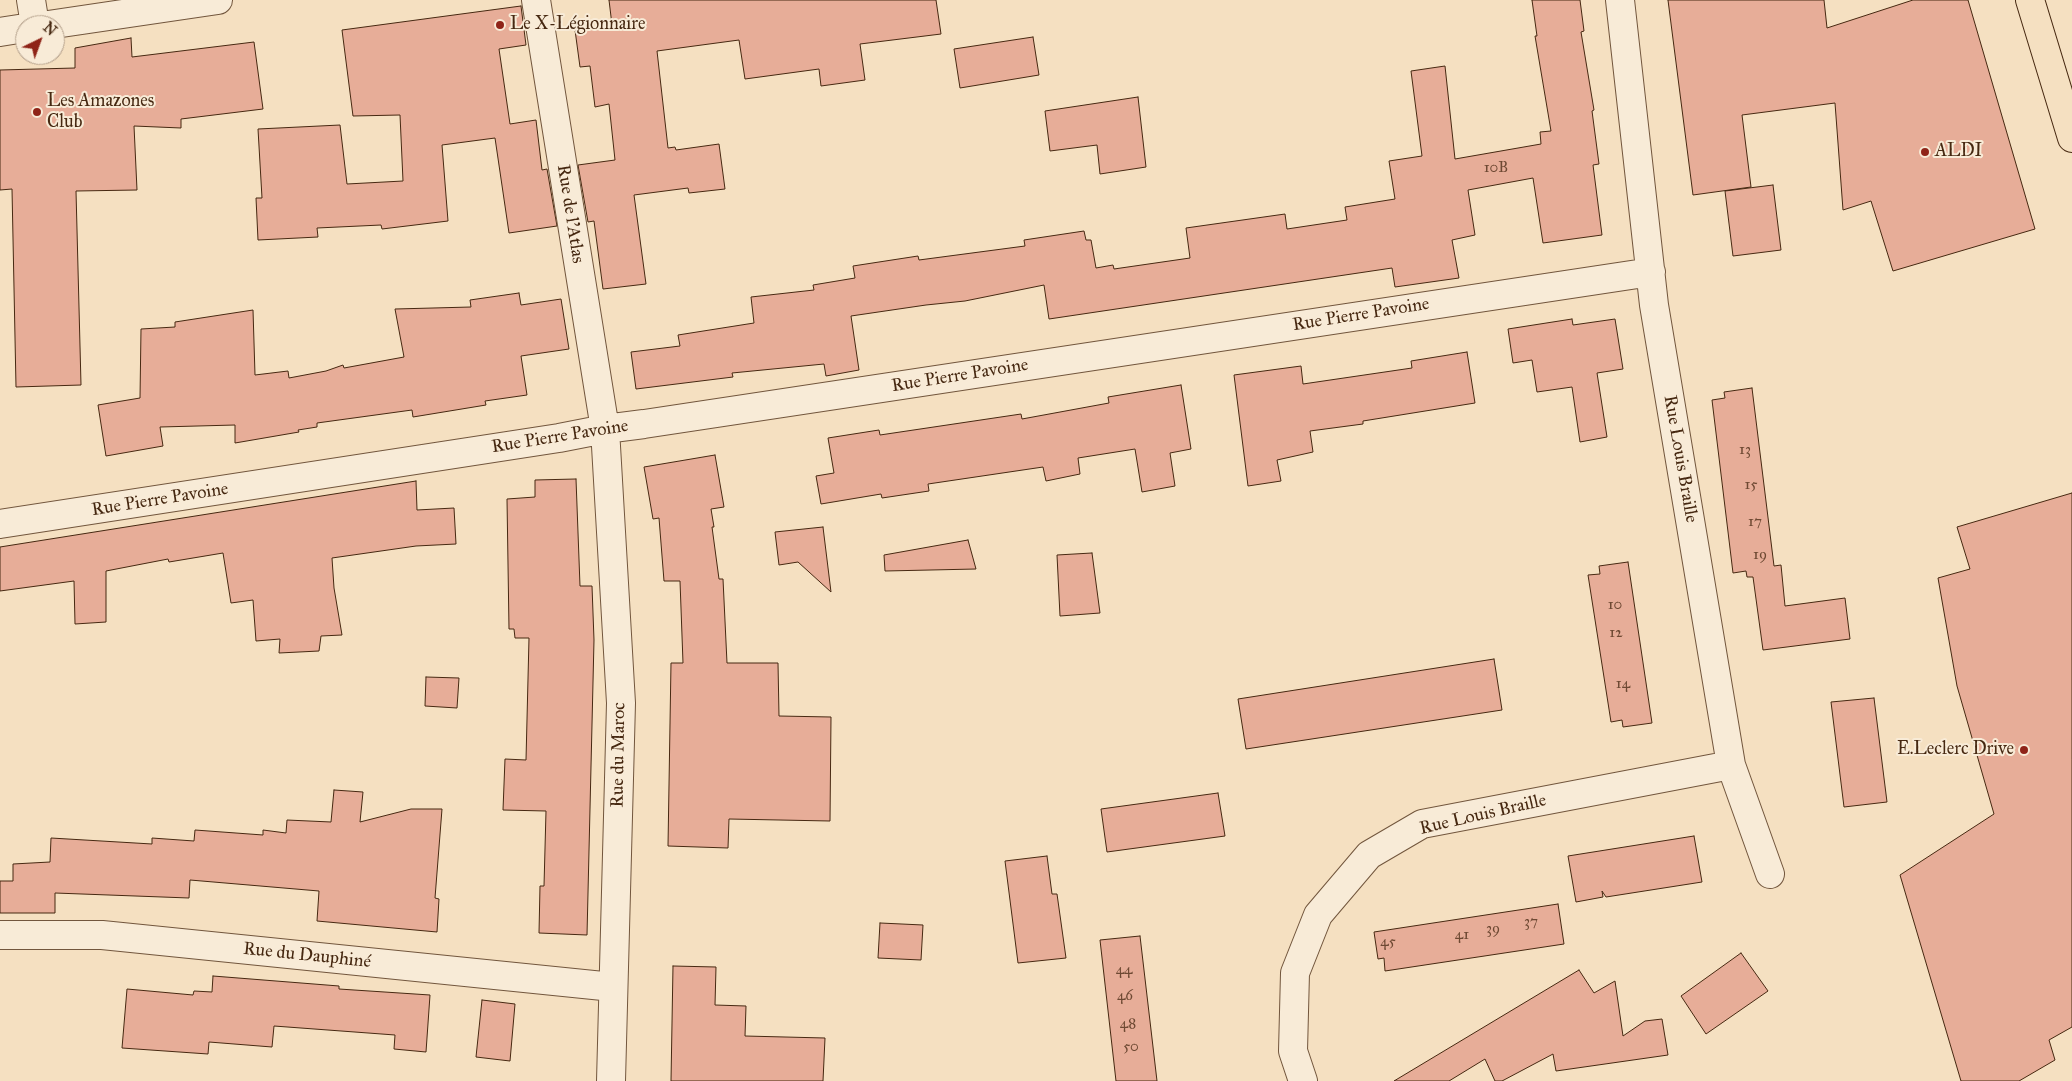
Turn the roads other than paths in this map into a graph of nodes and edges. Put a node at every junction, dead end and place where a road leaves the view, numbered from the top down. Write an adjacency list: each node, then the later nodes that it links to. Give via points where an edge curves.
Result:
1 (31, 0): 6 (street)
2 (218, 0): 7 (street)
3 (536, 0): 12 (street, Rue de l'Atlas)
4 (1620, 0): 11 (street)
5 (2030, 0): 10 (main road)
6 (33, 15)
7 (65, 22)
8 (15, 30): 9 (street)
9 (0, 32)
10 (2072, 138)
11 (1650, 272): 12 (street, Rue Pierre Pavoine); 14 (street, Rue Louis Braille)
12 (605, 428): 13 (street, Rue Pierre Pavoine, via 559,438); 17 (street, Rue du Maroc, via 621,703)
13 (0, 524)
14 (1731, 765): 15 (street, Rue Louis Braille); 19 (street, Rue Louis Braille, via 1422,824 1369,855 1318,915 1295,973 1293,1051)
15 (1770, 874)
16 (0, 935): 17 (street, Rue du Dauphiné, via 102,935)
17 (613, 987): 18 (street, Rue du Maroc)
18 (611, 1081)
19 (1303, 1081)

